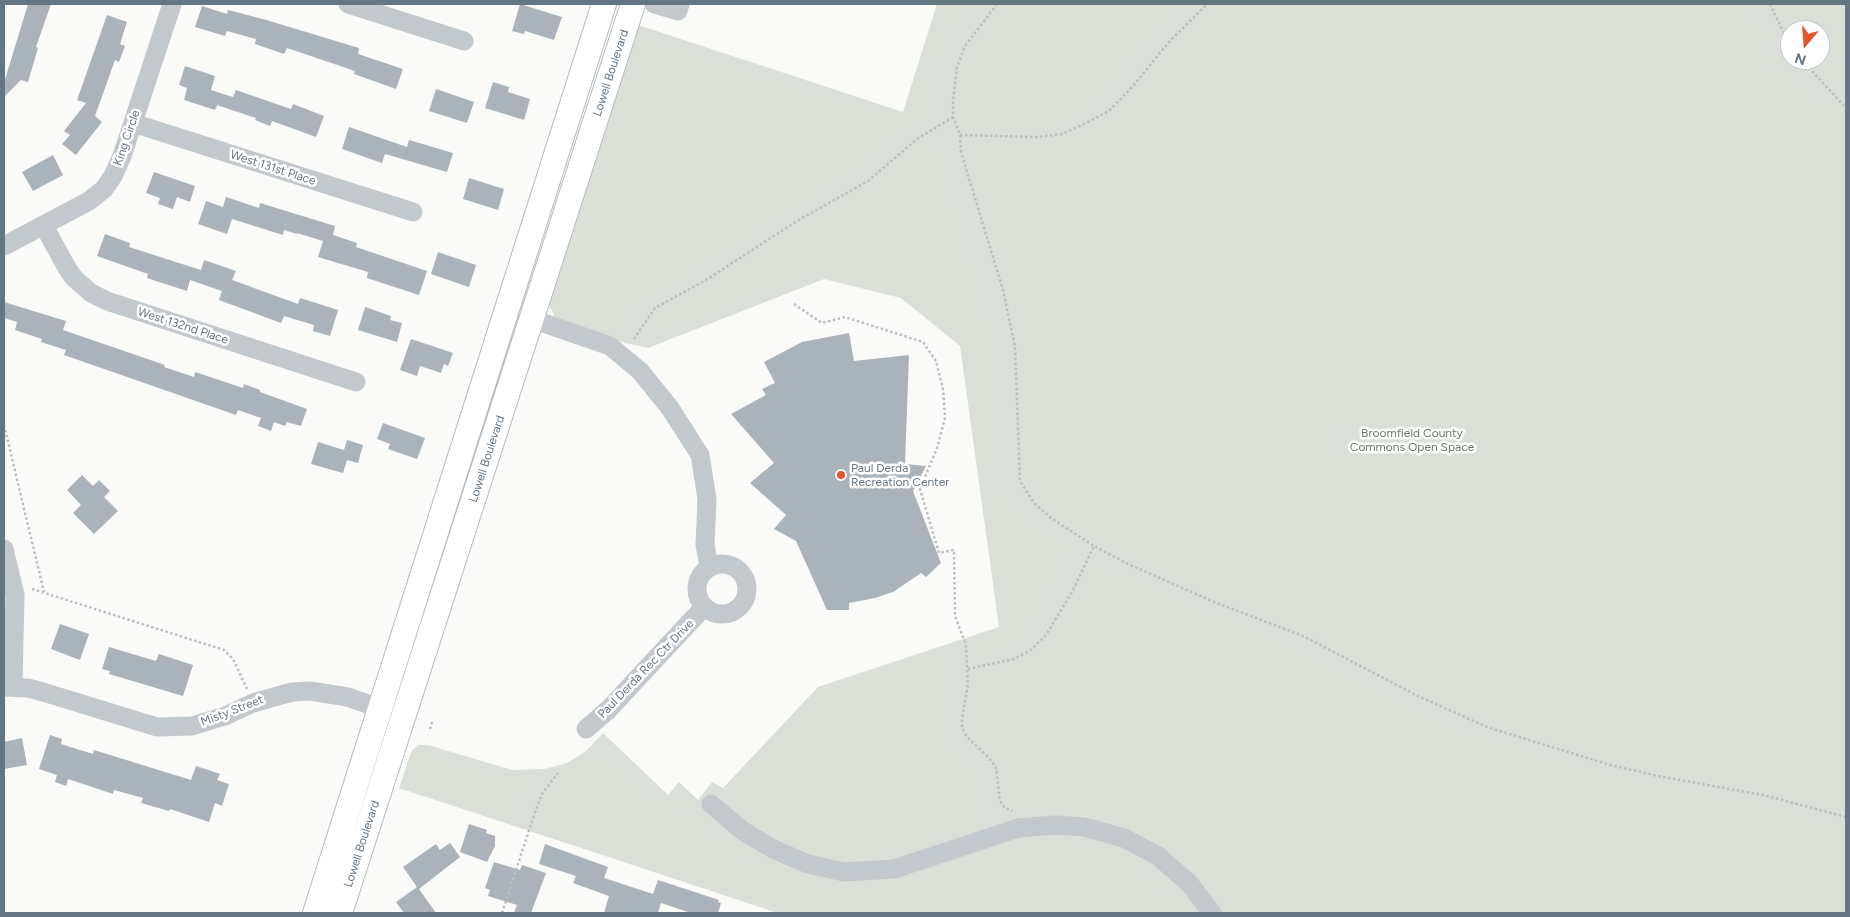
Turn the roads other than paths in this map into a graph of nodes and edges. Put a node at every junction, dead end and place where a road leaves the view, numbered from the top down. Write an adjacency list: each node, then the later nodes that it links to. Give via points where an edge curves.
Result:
1 (172, 4): 8 (street, King Circle)
2 (348, 4): 7 (street)
3 (604, 4): 9 (main road, Lowell Boulevard)
4 (633, 4): 13 (main road, Lowell Boulevard)
5 (654, 4): 6 (street, via 678,11)
6 (680, 4)
7 (464, 41)
8 (133, 123): 10 (street, West 131st Place); 11 (street, King Circle, via 122,156 104,189 89,202)
9 (542, 201): 13 (main road, via 538,238 518,302 519,311); 19 (main road, Lowell Boulevard)
10 (412, 212)
11 (44, 226): 12 (street, King Circle); 14 (street, West 132nd Place, via 74,278 99,297)
12 (4, 246)
13 (532, 319): 16 (street, via 610,346 640,371 670,408 700,455 707,499); 19 (main road, Lowell Boulevard)
14 (356, 382)
15 (4, 549): 18 (street, via 16,609)
16 (709, 566): 17 (street, via 697,585 699,601); 17 (street, via 725,564 740,571 747,586 746,595 738,609 728,613 720,614)
17 (704, 607): 20 (street, Paul Derda Rec Ctr Drive, via 609,709)
18 (8, 687): 19 (street, Misty Street, via 43,692 139,723 174,728 209,722 253,702 292,692 339,695)
19 (391, 713): 22 (main road, Lowell Boulevard); 23 (main road, Lowell Boulevard)
20 (586, 729)
21 (711, 804): 24 (street, via 743,831 773,850 808,864 844,872 894,869 1026,827 1066,825 1102,831 1136,843 1167,863 1189,883)
22 (315, 913)
23 (340, 913)
24 (1212, 913)

